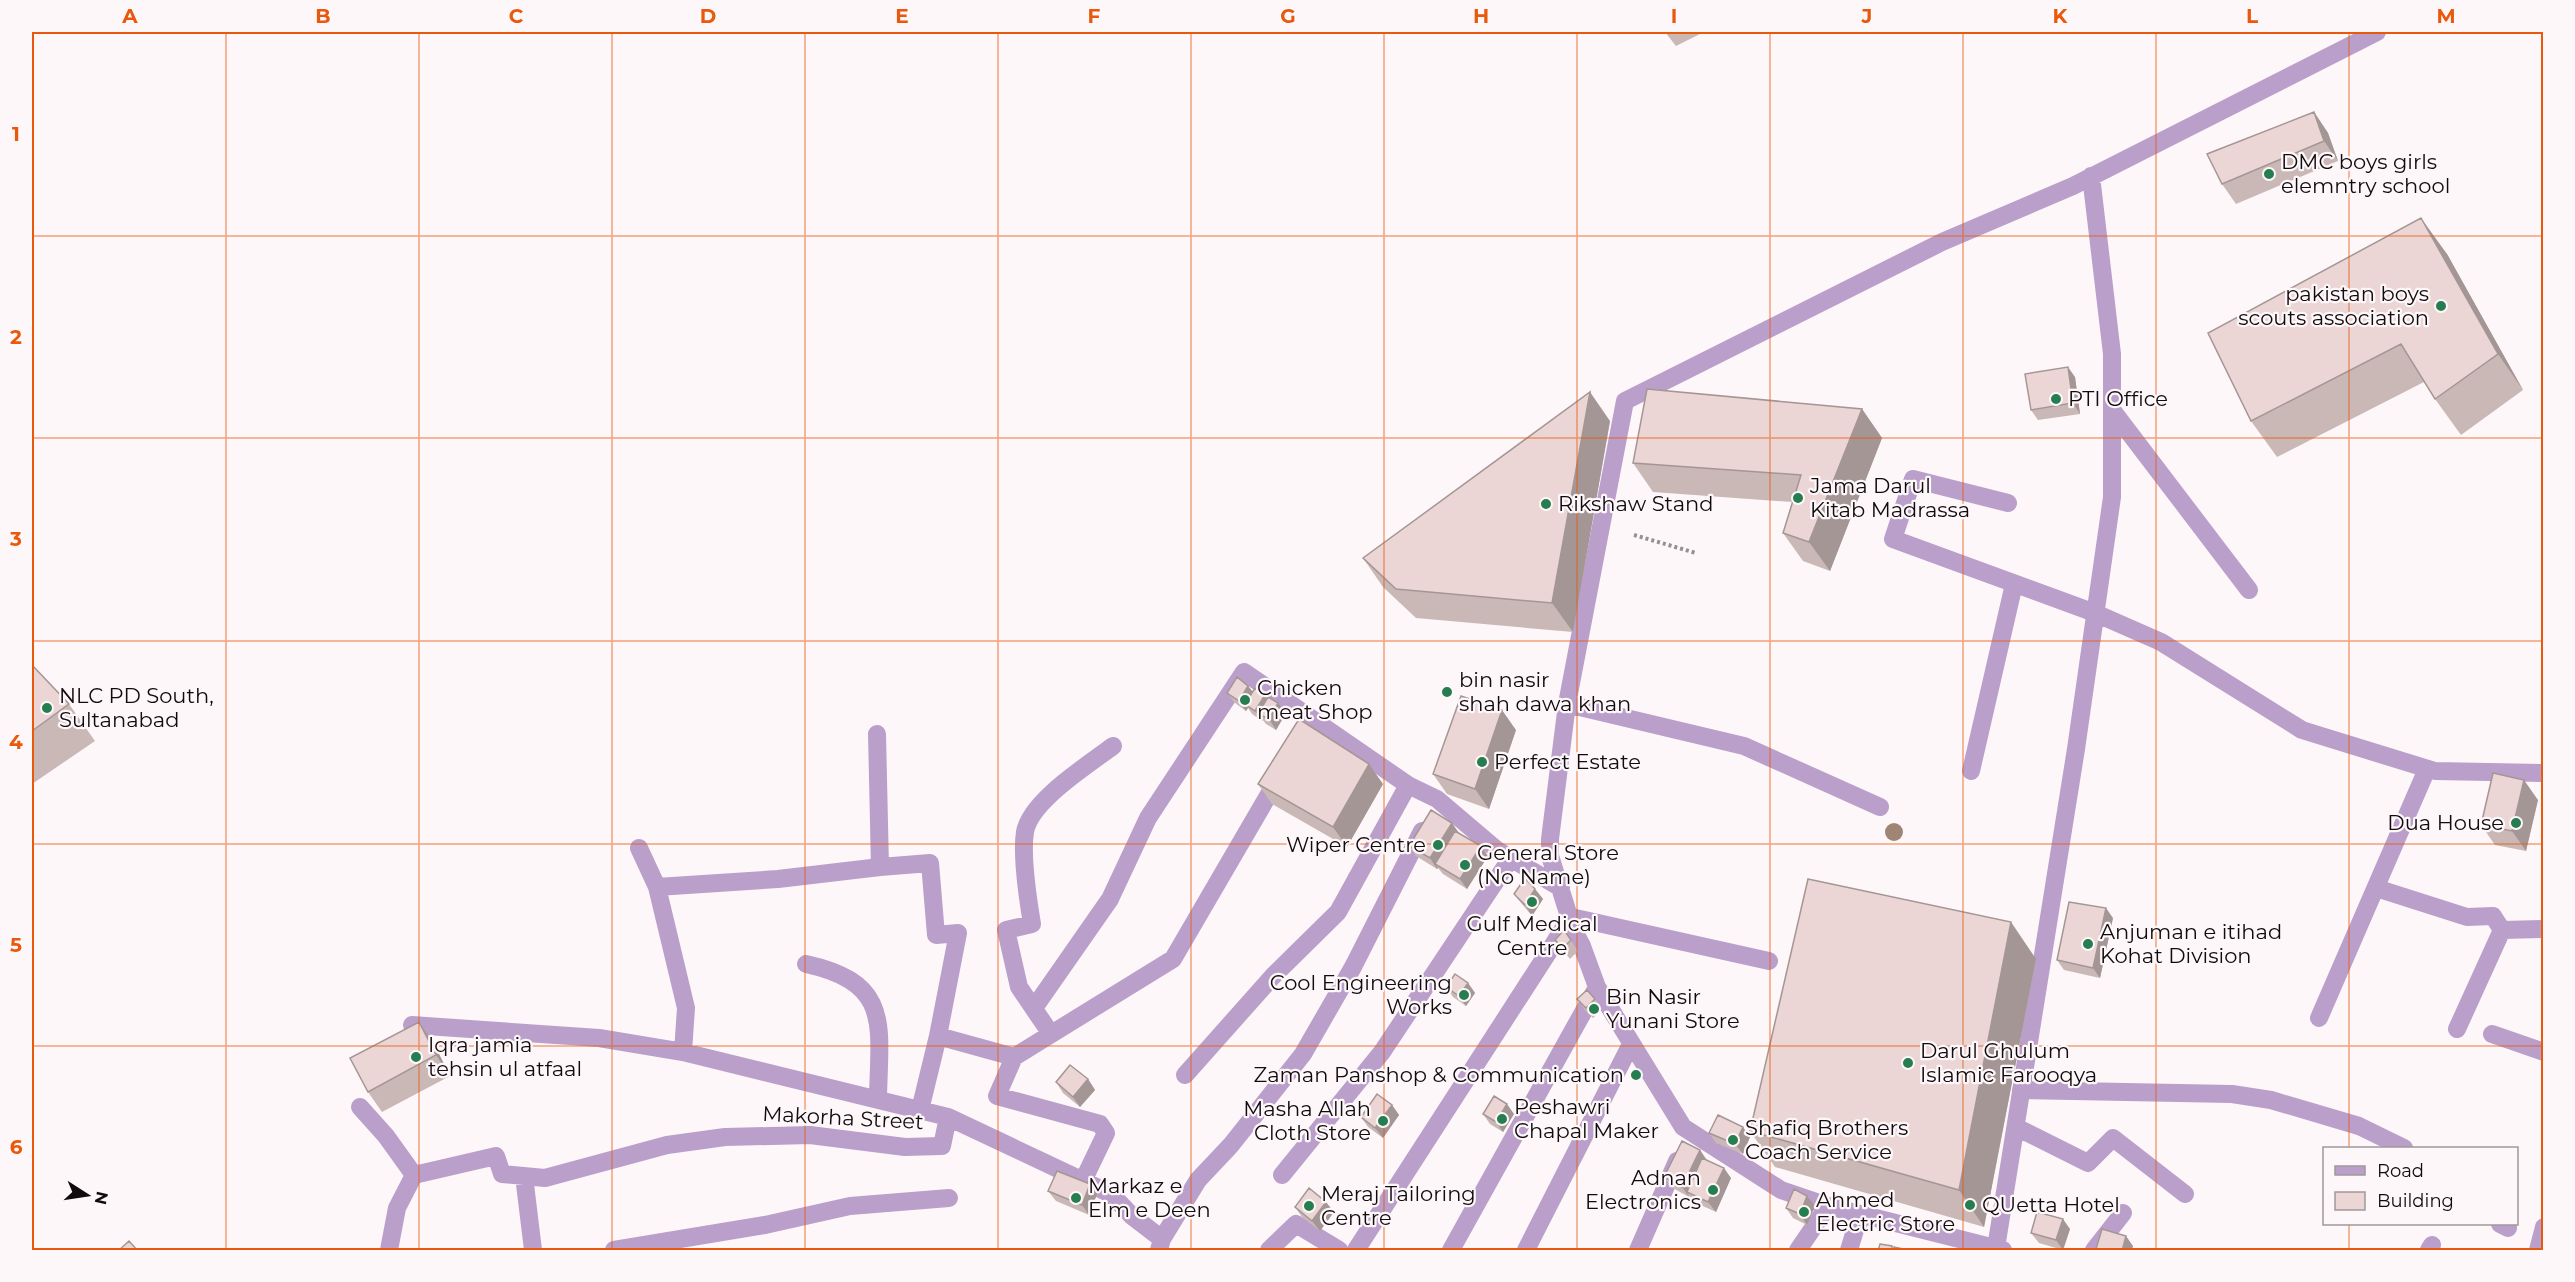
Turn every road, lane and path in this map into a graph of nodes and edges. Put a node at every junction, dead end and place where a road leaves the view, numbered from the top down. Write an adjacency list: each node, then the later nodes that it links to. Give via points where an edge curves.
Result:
1 (2377, 32): 2 (street)
2 (2091, 176): 3 (street, via 2112,354); 5 (street, via 1942,242 1625,401)
3 (2112, 410): 8 (street); 9 (street, via 2112,497)
4 (2008, 503): 7 (street, via 1913,479 1893,539)
5 (1601, 526): 6 (path); 10 (street)
6 (1695, 553)
7 (2014, 584): 9 (street); 15 (street)
8 (2249, 590)
9 (2095, 613): 14 (street, via 2161,642 2302,730); 44 (street)
10 (1567, 704): 19 (street, via 1744,746); 24 (street, via 1550,838 1550,856)
11 (877, 734): 22 (street)
12 (1113, 746): 32 (street, via 1039,804 1025,831 1032,924 1006,930 1019,987)
13 (1289, 760): 36 (street, via 1173,959)
14 (2427, 769): 16 (street); 25 (street)
15 (1971, 771)
16 (2544, 773)
17 (1408, 784): 18 (street); 32 (street, via 1308,725 1244,672 1148,818 1110,899); 43 (street, via 1338,912 1273,976)
18 (1437, 799): 21 (street); 63 (street, via 1353,967 1303,1054 1198,1180)
19 (1880, 807)
20 (639, 848): 23 (street)
21 (1510, 858): 24 (street); 53 (street, via 1382,1052)
22 (880, 867): 23 (street); 38 (street, via 930,863 936,935 958,933)
23 (657, 887): 40 (street, via 686,1008)
24 (1561, 888): 26 (street)
25 (2376, 888): 28 (street, via 2467,917 2493,916); 33 (street)
26 (1570, 917): 29 (street); 31 (street); 70 (street)
27 (2544, 929): 28 (street)
28 (2502, 930): 35 (street)
29 (1769, 961)
30 (806, 964): 45 (street, via 836,971 860,985 879,1018)
31 (1597, 987): 39 (street); 71 (street)
32 (1034, 1008): 36 (street)
33 (2319, 1018)
34 (412, 1025): 40 (street, via 599,1038)
35 (2457, 1029)
36 (1051, 1034): 42 (street)
37 (2492, 1035): 41 (street)
38 (938, 1036): 42 (street); 47 (street)
39 (1631, 1044): 50 (street, via 1683,1127); 72 (street)
40 (683, 1052): 45 (street)
41 (2544, 1052)
42 (1014, 1057): 55 (street, via 997,1096 1100,1124 1106,1133)
43 (1185, 1075)
44 (2021, 1090): 49 (street); 51 (street, via 2232,1095 2271,1100 2359,1126)
45 (878, 1100): 47 (street)
46 (360, 1107): 52 (street)
47 (920, 1110): 48 (street)
48 (948, 1117): 54 (street, Makorha Street, via 942,1146 905,1147 810,1135 725,1137 666,1145 545,1178); 55 (street, Makorha Street)
49 (2016, 1126): 56 (street, via 2088,1163 2113,1138); 64 (street)
50 (1694, 1134): 58 (street, via 1781,1191); 73 (street, via 1664,1185)
51 (2400, 1147)
52 (414, 1175): 54 (street, Makorha Street, via 496,1156 502,1174); 65 (street, via 397,1208)
53 (1282, 1175)
54 (524, 1176): 66 (street)
55 (1083, 1181): 63 (street, Makorha Street, via 1111,1194)
56 (2186, 1194)
57 (949, 1198): 67 (street, via 850,1206)
58 (1828, 1206): 60 (street); 74 (street)
59 (2124, 1213): 76 (street)
60 (1864, 1215): 62 (street); 75 (street)
61 (2544, 1227): 77 (street)
62 (1940, 1243): 64 (street)
63 (1161, 1245)
64 (1999, 1249)
65 (389, 1251)
66 (532, 1251)
67 (614, 1251)
68 (1269, 1251): 69 (street, via 1296,1224)
69 (1339, 1251)
70 (1356, 1251)
71 (1451, 1251)
72 (1526, 1251)
73 (1638, 1251)
74 (1798, 1251)
75 (1849, 1251)
76 (2094, 1251)
77 (2538, 1251)

